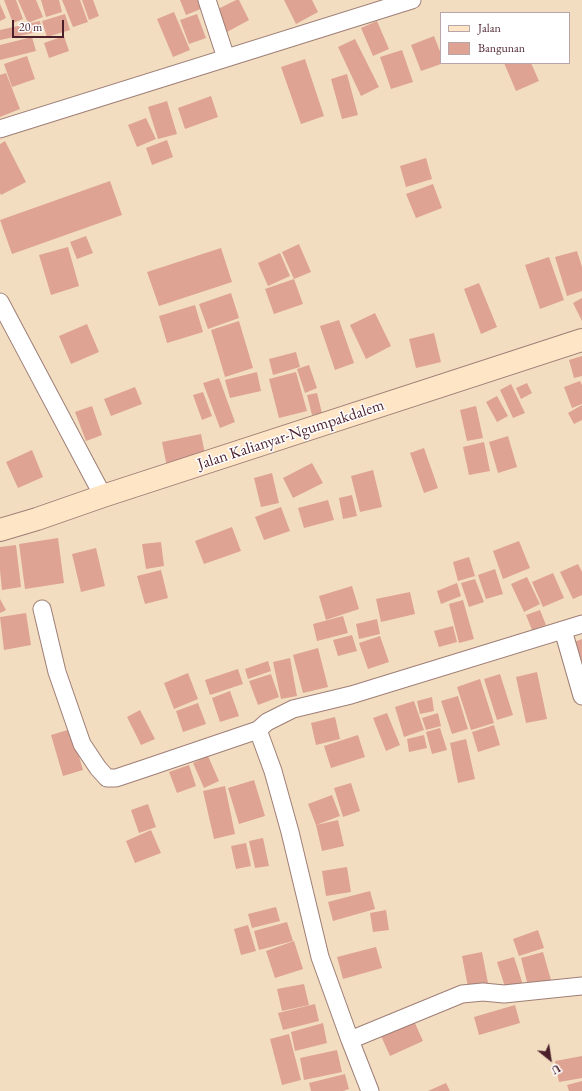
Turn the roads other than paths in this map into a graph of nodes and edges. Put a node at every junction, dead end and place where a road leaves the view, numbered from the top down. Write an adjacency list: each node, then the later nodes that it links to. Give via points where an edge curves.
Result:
1 (207, 0): 3 (street)
2 (412, 0): 3 (street)
3 (226, 58): 4 (street)
4 (0, 129)
5 (0, 302): 7 (street)
6 (582, 340): 7 (street, Jalan Kalianyar-Ngumpakdalem)
7 (103, 496): 8 (street, Jalan Kalianyar-Ngumpakdalem)
8 (0, 530)
9 (42, 609): 13 (street, via 57,672 82,744 108,778 116,778)
10 (582, 624): 11 (street)
11 (563, 630): 12 (street); 13 (street, via 352,694 293,709 267,722)
12 (582, 696)
13 (258, 730): 15 (street, via 290,832 320,957)
14 (582, 986): 15 (street, via 504,994 462,994)
15 (350, 1040): 16 (street)
16 (370, 1091)

